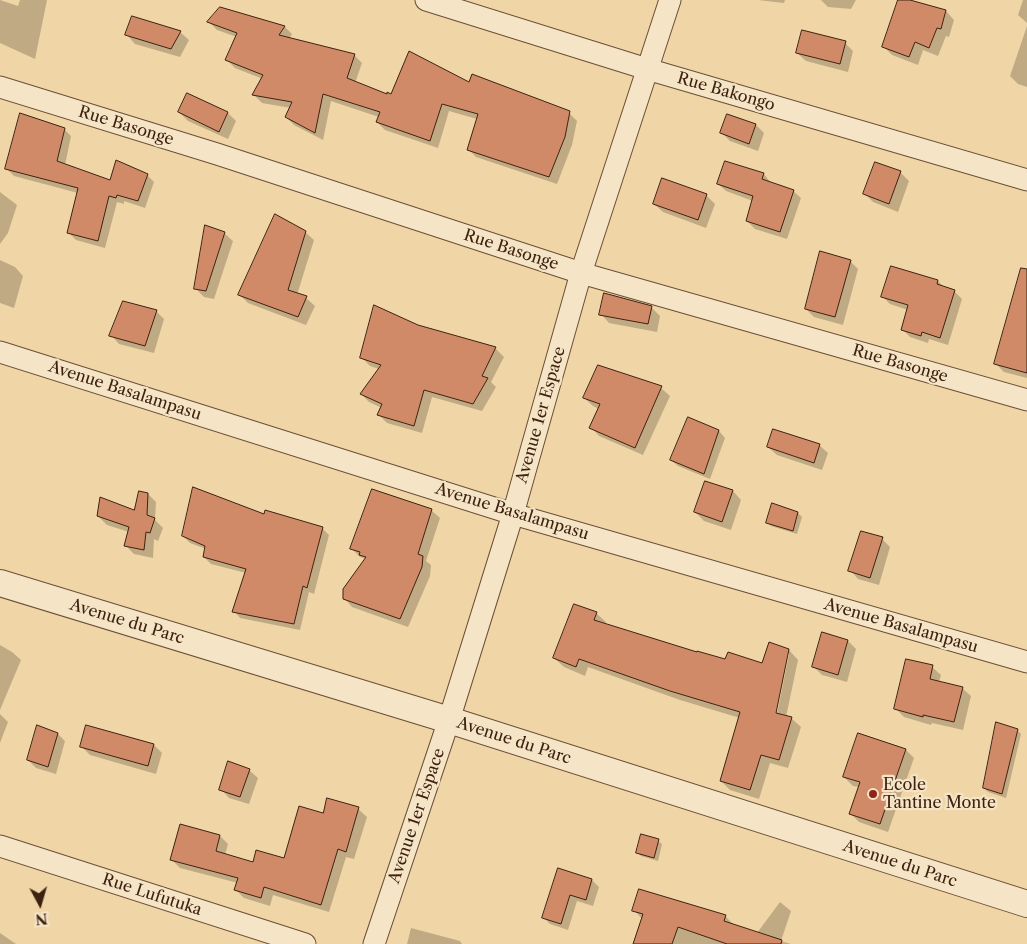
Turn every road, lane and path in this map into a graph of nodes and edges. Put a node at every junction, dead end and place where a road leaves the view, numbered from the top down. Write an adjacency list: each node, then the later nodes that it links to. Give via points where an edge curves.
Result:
1 (426, 0): 3 (street, Rue Bakongo)
2 (670, 0): 3 (street, Avenue 1er Espace)
3 (647, 69): 5 (street, Rue Bakongo); 6 (street, Avenue 1er Espace)
4 (0, 87): 6 (street, Rue Basonge)
5 (1027, 180)
6 (581, 273): 8 (street, Rue Basonge); 9 (street, Avenue 1er Espace)
7 (0, 352): 9 (street, Avenue Basalampasu)
8 (1027, 400)
9 (513, 514): 11 (street, Avenue Basalampasu); 12 (street, Avenue 1er Espace)
10 (0, 584): 12 (street, Avenue du Parc)
11 (1027, 662)
12 (449, 720): 14 (street, Avenue du Parc); 16 (street, Avenue 1er Espace)
13 (0, 846): 15 (street, Rue Lufutuka)
14 (1027, 904)
15 (305, 944)
16 (374, 944)

